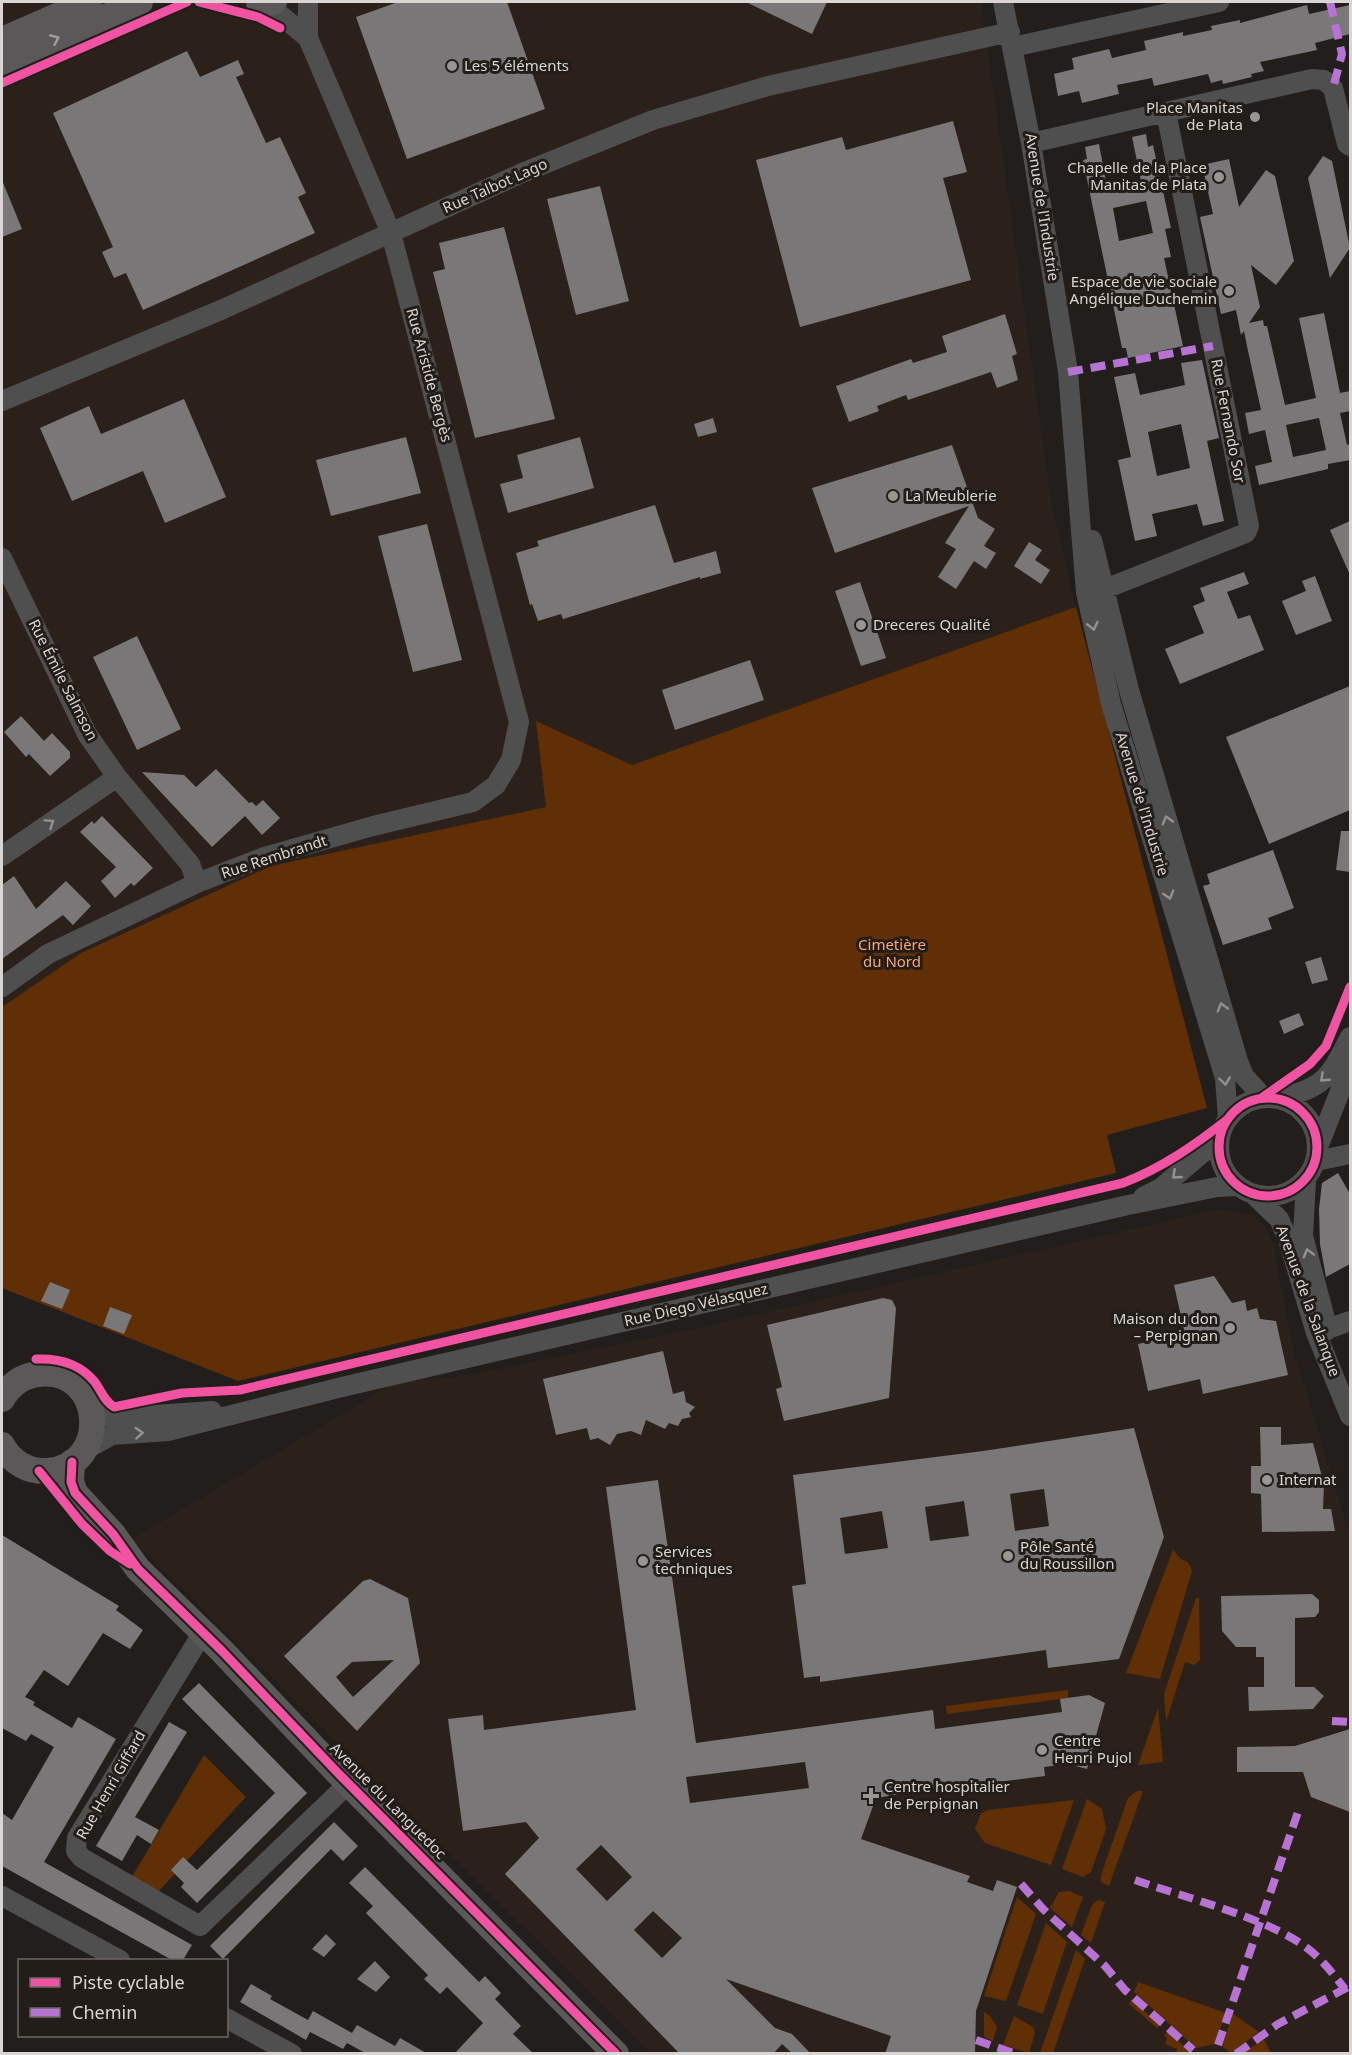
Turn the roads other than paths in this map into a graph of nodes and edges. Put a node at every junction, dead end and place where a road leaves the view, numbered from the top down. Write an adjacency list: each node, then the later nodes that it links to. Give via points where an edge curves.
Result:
1 (89, 2): 9 (main road)
2 (140, 2): 10 (main road, one-way to 2)
3 (267, 2): 7 (street, Rue Aristide Bergès)
4 (308, 2): 7 (street, Rue Aristide Bergès)
5 (1003, 2): 8 (street, Avenue de l'Industrie)
6 (1219, 2): 8 (street, Rue Talbot Lago)
7 (308, 38): 14 (street, Rue Aristide Bergès)
8 (1011, 39): 13 (street, Avenue de l'Industrie); 14 (street, Rue Talbot Lago, via 768,86 653,120 522,173)
9 (2, 40)
10 (2, 63)
11 (1166, 112): 12 (street, via 1324,80 1333,88); 13 (street); 17 (street, Rue Fernando Sor, via 1249,526 1246,533)
12 (1347, 137)
13 (1031, 143): 17 (street, Avenue de l'Industrie, via 1068,372)
14 (391, 233): 15 (street, Rue Talbot Lago, via 221,310); 18 (street, Rue Aristide Bergès)
15 (2, 400)
16 (2, 558): 21 (street, Rue Émile Salmson, via 87,734)
17 (1095, 590): 19 (street, Avenue de l'Industrie); 20 (street, Avenue de l'Industrie, one-way to 20, via 1111,704)
18 (519, 722): 23 (street, Rue Rembrandt, via 511,760 496,785 472,802 264,857)
19 (1152, 768): 20 (street); 27 (street, Avenue de l'Industrie, one-way to 19, via 1244,1076 1238,1061)
20 (1132, 773): 28 (street, Avenue de l'Industrie, one-way to 28, via 1226,1078)
21 (117, 777): 22 (street, one-way to 21); 23 (street, Rue Émile Salmson, via 190,864)
22 (2, 856)
23 (197, 883): 24 (street, Rue Rembrandt, via 48,954)
24 (2, 987)
25 (1350, 1037): 27 (street, one-way to 27, via 1331,1074 1311,1090)
26 (1350, 1066): 30 (street)
27 (1272, 1098): 28 (street, via 1237,1108); 30 (street, via 1295,1104 1308,1116 1316,1131)
28 (1228, 1119): 29 (street)
29 (1220, 1138): 33 (street, via 1222,1164); 34 (street, Rue Diego Vélasquez, one-way to 34, via 1161,1188)
30 (1317, 1154): 31 (street); 32 (street)
31 (1350, 1154)
32 (1306, 1180): 33 (street, via 1282,1195); 36 (street, Avenue de la Salanque, one-way to 32, via 1303,1236)
33 (1245, 1190): 34 (street, Rue Diego Vélasquez, via 1217,1187); 36 (street, Avenue de la Salanque, via 1279,1220)
34 (1128, 1205): 39 (street, Rue Diego Vélasquez)
35 (1350, 1321): 36 (street)
36 (1322, 1332): 40 (street, Avenue de la Salanque); 41 (street, Avenue de la Salanque)
37 (6, 1388): 38 (main road, via 31,1375 47,1373 63,1377 84,1392)
38 (90, 1404): 39 (street, Rue Diego Vélasquez, via 111,1418); 43 (main road, Avenue du Languedoc, via 92,1427)
39 (266, 1407): 43 (street, Rue Diego Vélasquez, one-way to 39, via 112,1435 168,1431)
40 (1350, 1411)
41 (1350, 1416)
42 (2, 1445): 44 (main road, via 15,1461)
43 (78, 1456): 44 (main road, via 62,1468); 45 (main road, Avenue du Languedoc, via 71,1482 75,1493 113,1534)
44 (39, 1471): 45 (main road, Avenue du Languedoc, via 96,1538)
45 (138, 1569): 46 (main road, Avenue du Languedoc)
46 (202, 1634): 47 (main road, Avenue du Languedoc); 47 (street, Rue Henri Giffard, via 77,1838 76,1851 82,1858 200,1926)
47 (349, 1782): 52 (main road, Avenue du Languedoc)
48 (2, 1896): 49 (street)
49 (118, 1959)
50 (228, 2019): 51 (street)
51 (292, 2054)
52 (616, 2054)

